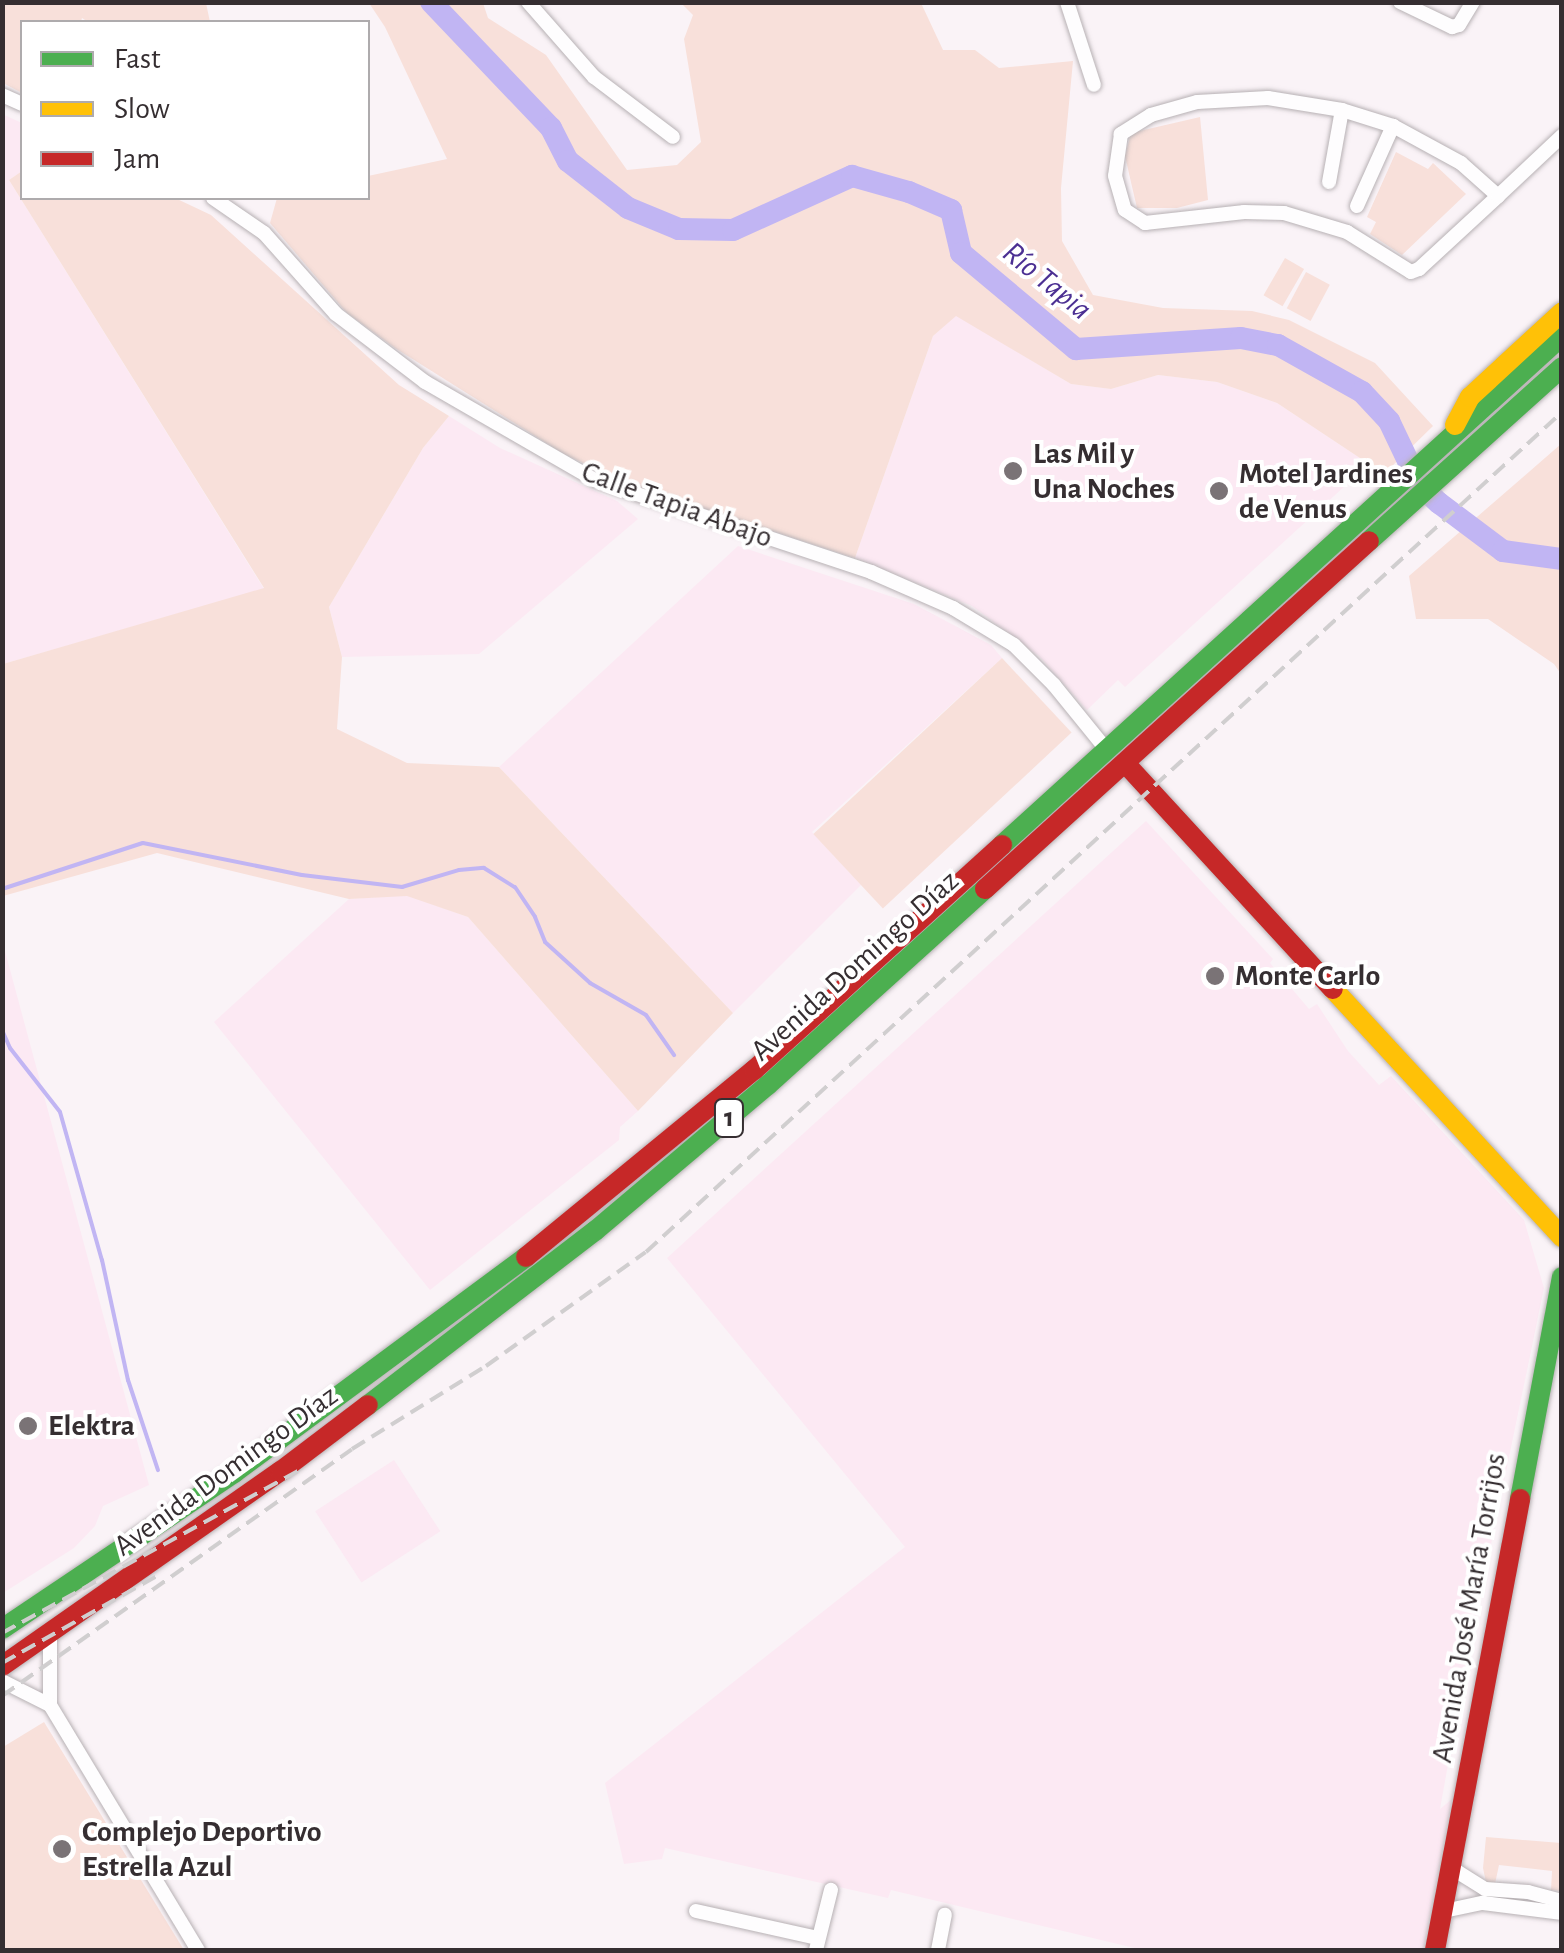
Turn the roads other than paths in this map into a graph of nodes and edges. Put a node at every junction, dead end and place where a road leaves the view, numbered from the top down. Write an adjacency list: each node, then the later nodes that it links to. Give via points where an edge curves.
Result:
1 (1400, 2): 2 (street, via 1452,27)
2 (1473, 2)
3 (1067, 3): 5 (street)
4 (533, 4): 9 (street, via 594,78)
5 (1094, 85)
6 (1342, 110): 7 (street); 10 (street); 11 (street, via 1268,98 1196,102 1150,115 1121,134 1115,176 1125,210 1145,224 1284,213 1347,232 1411,272)
7 (1393, 126): 11 (street, via 1461,163); 13 (street)
8 (1562, 136): 11 (street)
9 (673, 138)
10 (1329, 182)
11 (1498, 196)
12 (216, 200): 20 (street, Calle Tapia Abajo, via 264,234 336,314 425,382 595,480 871,572 970,617 1014,645)
13 (1358, 206)
14 (1562, 312): 18 (main road, via 1470,397)
15 (1562, 336): 18 (main road, Avenida Domingo Díaz)
16 (1562, 367): 19 (main road, Avenida Domingo Díaz)
17 (1562, 386): 19 (main road, via 1512,432)
18 (1444, 443): 20 (main road, Avenida Domingo Díaz / 1)
19 (1459, 461): 21 (main road, Avenida Domingo Díaz / 1)
20 (1106, 749): 24 (main road, Avenida Domingo Díaz / 1, via 754,1070 515,1266 234,1473)
21 (1124, 763): 22 (main road); 25 (main road, Avenida Domingo Díaz / 1, via 768,1085 530,1284)
22 (1562, 1237)
23 (1562, 1276): 29 (main road, Avenida José María Torrijos)
24 (2, 1630)
25 (50, 1636): 26 (main road, Avenida Domingo Díaz / 1); 28 (street)
26 (2, 1666)
27 (2, 1681): 28 (street)
28 (50, 1705): 40 (street)
29 (1452, 1869): 31 (street, via 1485,1890); 36 (main road, Avenida José María Torrijos)
30 (830, 1890): 39 (street)
31 (1516, 1892): 33 (street); 34 (street)
32 (1562, 1901): 33 (street)
33 (1534, 1903): 34 (street); 37 (street)
34 (1514, 1908): 36 (street, via 1484,1903)
35 (696, 1910): 39 (street)
36 (1444, 1910): 42 (main road, Avenida José María Torrijos)
37 (1562, 1912)
38 (945, 1915): 41 (street)
39 (817, 1944)
40 (198, 1950)
41 (938, 1950)
42 (1436, 1950)

